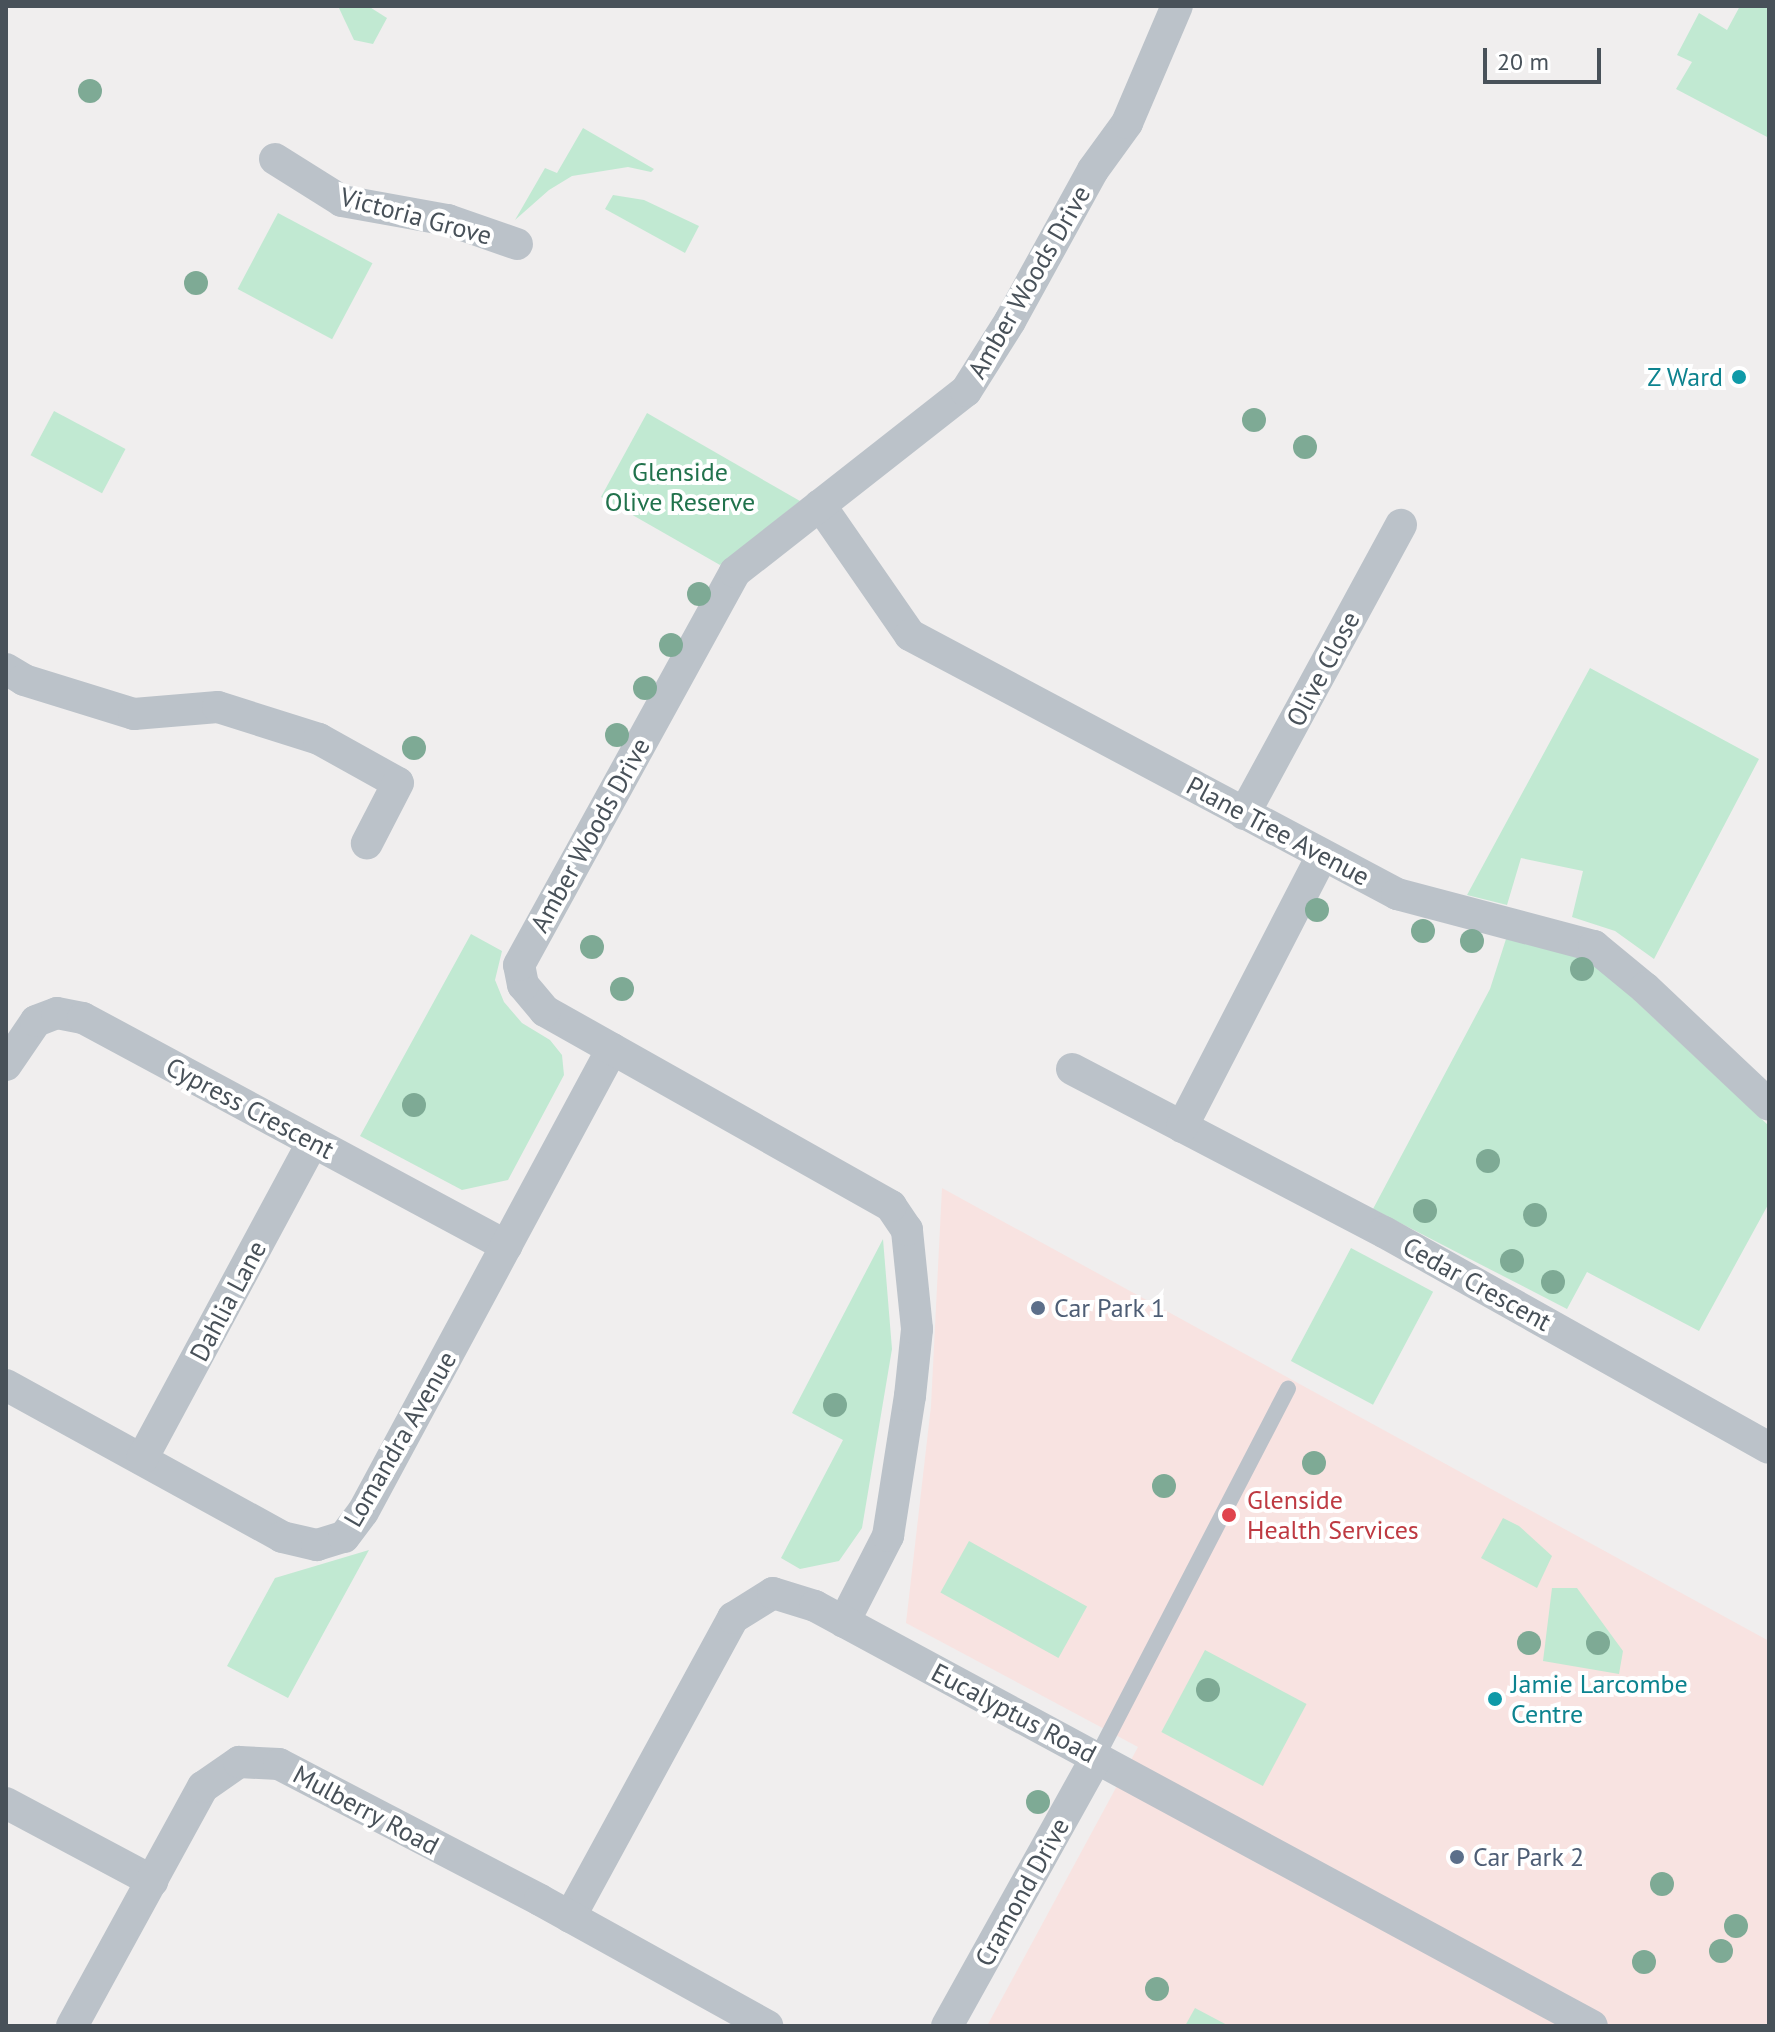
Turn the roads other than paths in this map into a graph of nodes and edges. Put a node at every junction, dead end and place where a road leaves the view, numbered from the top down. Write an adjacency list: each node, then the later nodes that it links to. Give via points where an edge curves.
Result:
1 (1177, 6): 4 (street, Amber Woods Drive, via 1127,123 1093,170 966,391)
2 (275, 159): 3 (street, Victoria Grove, via 342,201 448,220)
3 (517, 244)
4 (820, 505): 7 (street, Plane Tree Avenue, via 910,635); 10 (street, Amber Woods Drive, via 735,572 519,965 533,1001)
5 (1401, 525): 7 (street, Olive Close)
6 (6, 669): 8 (street, via 24,680 134,714 218,707 319,739 398,783)
7 (1244, 814): 9 (street, Plane Tree Avenue)
8 (367, 843)
9 (1322, 856): 13 (street, Plane Tree Avenue, via 1397,894 1594,946); 14 (street)
10 (612, 1049): 16 (street, Lomandra Avenue); 21 (street, Amber Woods Drive, via 891,1206 907,1230 917,1329 888,1536)
11 (6, 1065): 15 (street, Cypress Crescent, via 36,1021 57,1013 83,1018)
12 (1072, 1069): 14 (street, Cedar Crescent)
13 (1765, 1089)
14 (1182, 1127): 19 (street, Cedar Crescent, via 1398,1240)
15 (313, 1142): 16 (street, Cypress Crescent); 20 (street, Dahlia Lane)
16 (506, 1246): 20 (street, Lomandra Avenue, via 363,1512 344,1537 317,1545 282,1537)
17 (6, 1385): 20 (street, Lomandra Avenue)
18 (1288, 1389): 22 (lane)
19 (1769, 1448)
20 (142, 1459)
21 (844, 1622): 22 (street, Eucalyptus Road); 25 (street, Eucalyptus Road, via 773,1593 733,1618)
22 (1097, 1757): 28 (street, Cramond Drive); 29 (street, Eucalyptus Road)
23 (6, 1803): 24 (street)
24 (152, 1881): 25 (street, Mulberry Road, via 203,1787 239,1762 279,1764); 26 (street, Mulberry Road)
25 (570, 1917): 27 (street, Mulberry Road)
26 (72, 2026)
27 (767, 2026)
28 (947, 2026)
29 (1592, 2026)

